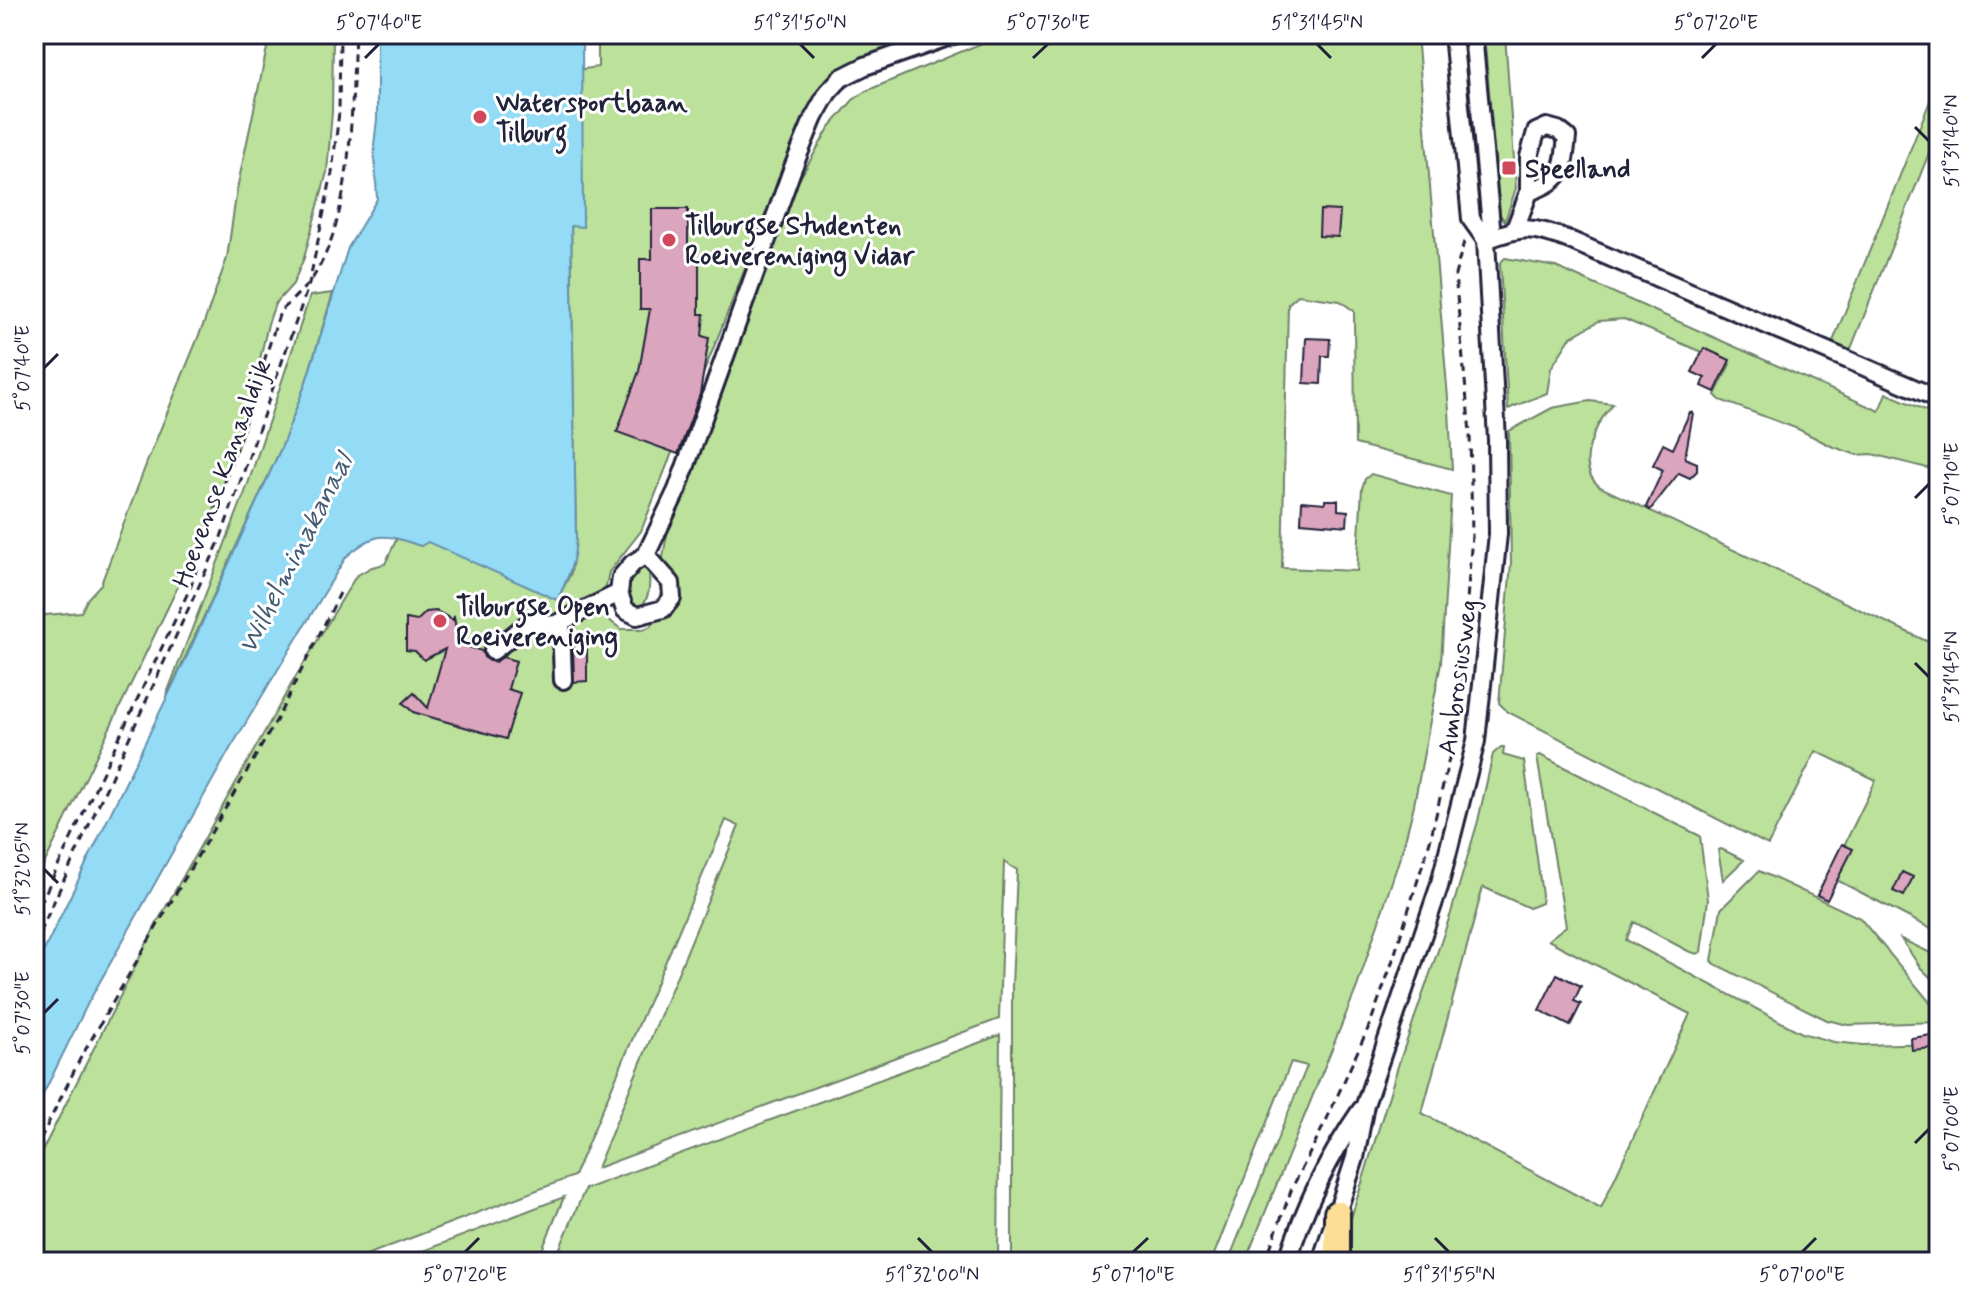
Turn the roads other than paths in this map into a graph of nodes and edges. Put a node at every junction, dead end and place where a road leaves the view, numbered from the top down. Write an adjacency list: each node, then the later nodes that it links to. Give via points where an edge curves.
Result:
1 (956, 34): 8 (street, via 865,66 828,92 792,170 677,490)
2 (1453, 34): 6 (street, via 1471,219)
3 (1473, 34): 6 (street, Ambrosiusweg, via 1491,225)
4 (1529, 192): 5 (street)
5 (1515, 229): 6 (street); 7 (street, via 1536,228 1567,239)
6 (1486, 240): 13 (street, Ambrosiusweg, via 1498,534 1476,741 1439,887)
7 (1939, 399)
8 (646, 555): 9 (street, via 621,577); 9 (street, via 671,583 672,598 663,609 637,616 625,610)
9 (619, 593): 10 (street)
10 (561, 622): 11 (street, via 531,621); 12 (street)
11 (493, 651)
12 (563, 680)
13 (1365, 1105): 14 (street, Ambrosiusweg); 15 (street, Ambrosiusweg, via 1335,1149)
14 (1337, 1213): 16 (street, Ambrosiusweg); 17 (highway)
15 (1287, 1262)
16 (1321, 1262)
17 (1337, 1262)

